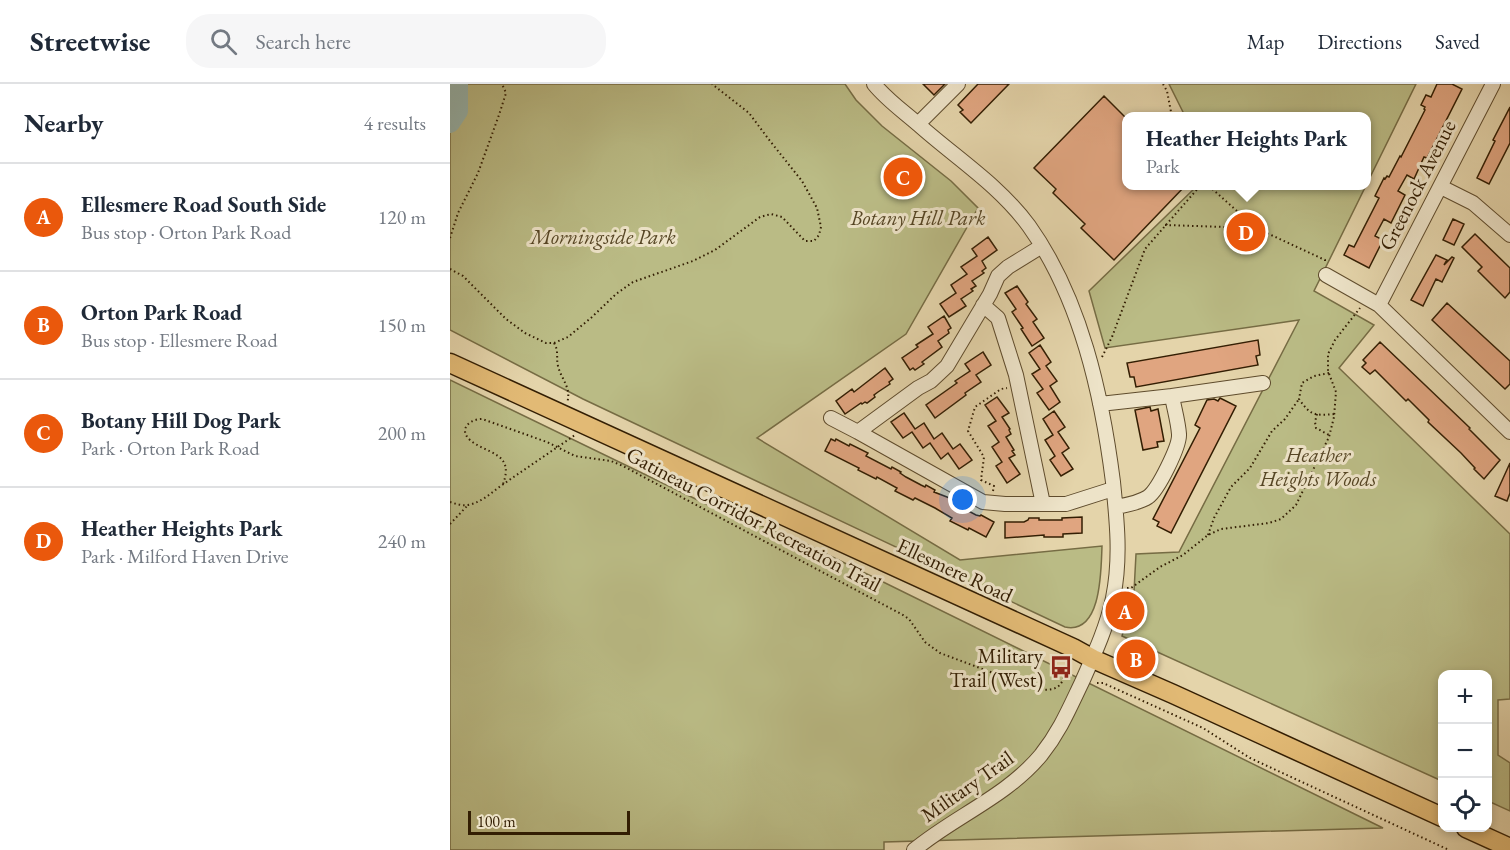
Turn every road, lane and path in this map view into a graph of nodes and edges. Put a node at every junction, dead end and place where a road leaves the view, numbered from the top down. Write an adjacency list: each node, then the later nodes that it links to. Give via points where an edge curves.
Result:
1 (502, 84): 15 (path, via 506,93 499,115)
2 (712, 84): 21 (path, via 749,113 802,181 817,208 819,235 807,242 782,217 760,217 715,250 633,282 568,337)
3 (874, 84): 8 (street, Military Trail)
4 (958, 84): 8 (street)
5 (1163, 84): 7 (path)
6 (1493, 84): 9 (street, Greenock Avenue)
7 (1171, 112)
8 (918, 124): 16 (street, Military Trail, via 1002,195)
9 (1441, 187): 14 (street, via 1473,203); 19 (street, Greenock Avenue)
10 (1196, 190): 12 (path)
11 (1214, 190): 13 (path)
12 (1165, 225): 13 (path); 24 (path, via 1145,249 1112,337)
13 (1256, 228): 18 (path, via 1325,260)
14 (1510, 236)
15 (450, 238)
16 (1042, 246): 20 (street, via 1003,271); 24 (street, Military Trail, via 1076,319)
17 (450, 271): 21 (path, via 468,281 525,333)
18 (1326, 275): 19 (street)
19 (1372, 301): 23 (path, via 1331,346); 36 (street)
20 (983, 305): 26 (street, via 998,318); 35 (street, via 947,366)
21 (554, 343): 32 (path, via 569,398)
22 (450, 363): 32 (main road, Ellesmere Road)
23 (1329, 373): 28 (path, via 1302,384); 31 (path, via 1336,392)
24 (1093, 374): 29 (street, Military Trail)
25 (1263, 383): 27 (street)
26 (1018, 386): 42 (path, via 1001,389 975,408 968,431 984,457 981,480 994,486); 43 (street)
27 (1172, 396): 29 (street); 45 (street, via 1179,434 1175,451 1149,496)
28 (1299, 399): 30 (path, via 1307,411); 47 (path, via 1232,487)
29 (1100, 404): 40 (street, Military Trail)
30 (1317, 414): 31 (path); 37 (path, via 1316,428)
31 (1334, 414): 37 (path)
32 (563, 416): 34 (main road, Ellesmere Road)
33 (831, 418): 35 (street)
34 (587, 426): 38 (path); 49 (main road, Ellesmere Road)
35 (858, 432): 42 (street)
36 (1510, 432)
37 (1329, 435): 47 (path, via 1290,512 1269,523 1221,528)
38 (558, 448): 39 (path); 39 (path, Gatineau Corridor Recreation Trail, via 482,419 472,420 466,425 465,434 502,459 506,471); 50 (path, Gatineau Corridor Recreation Trail, via 575,456 623,466 893,610 909,619 925,642 940,653 1050,691 1064,678)
39 (503, 484): 44 (path)
40 (1113, 489): 43 (street, via 1066,504); 45 (street, Military Trail)
41 (450, 502): 44 (path)
42 (991, 503): 43 (street)
43 (1043, 504)
44 (468, 505): 46 (path)
45 (1116, 507): 48 (street, Military Trail, via 1119,551)
46 (450, 524)
47 (1208, 535): 48 (path, via 1131,588)
48 (1114, 588): 49 (street, Military Trail)
49 (1093, 659): 52 (main road, Ellesmere Road); 55 (street, Military Trail, via 1062,725 1026,771)
50 (1064, 668)
51 (1097, 684): 56 (path, via 1103,683 1203,728 1250,758)
52 (1438, 815)
53 (1475, 832): 54 (main road)
54 (1510, 848)
55 (914, 850)
56 (1449, 850)

